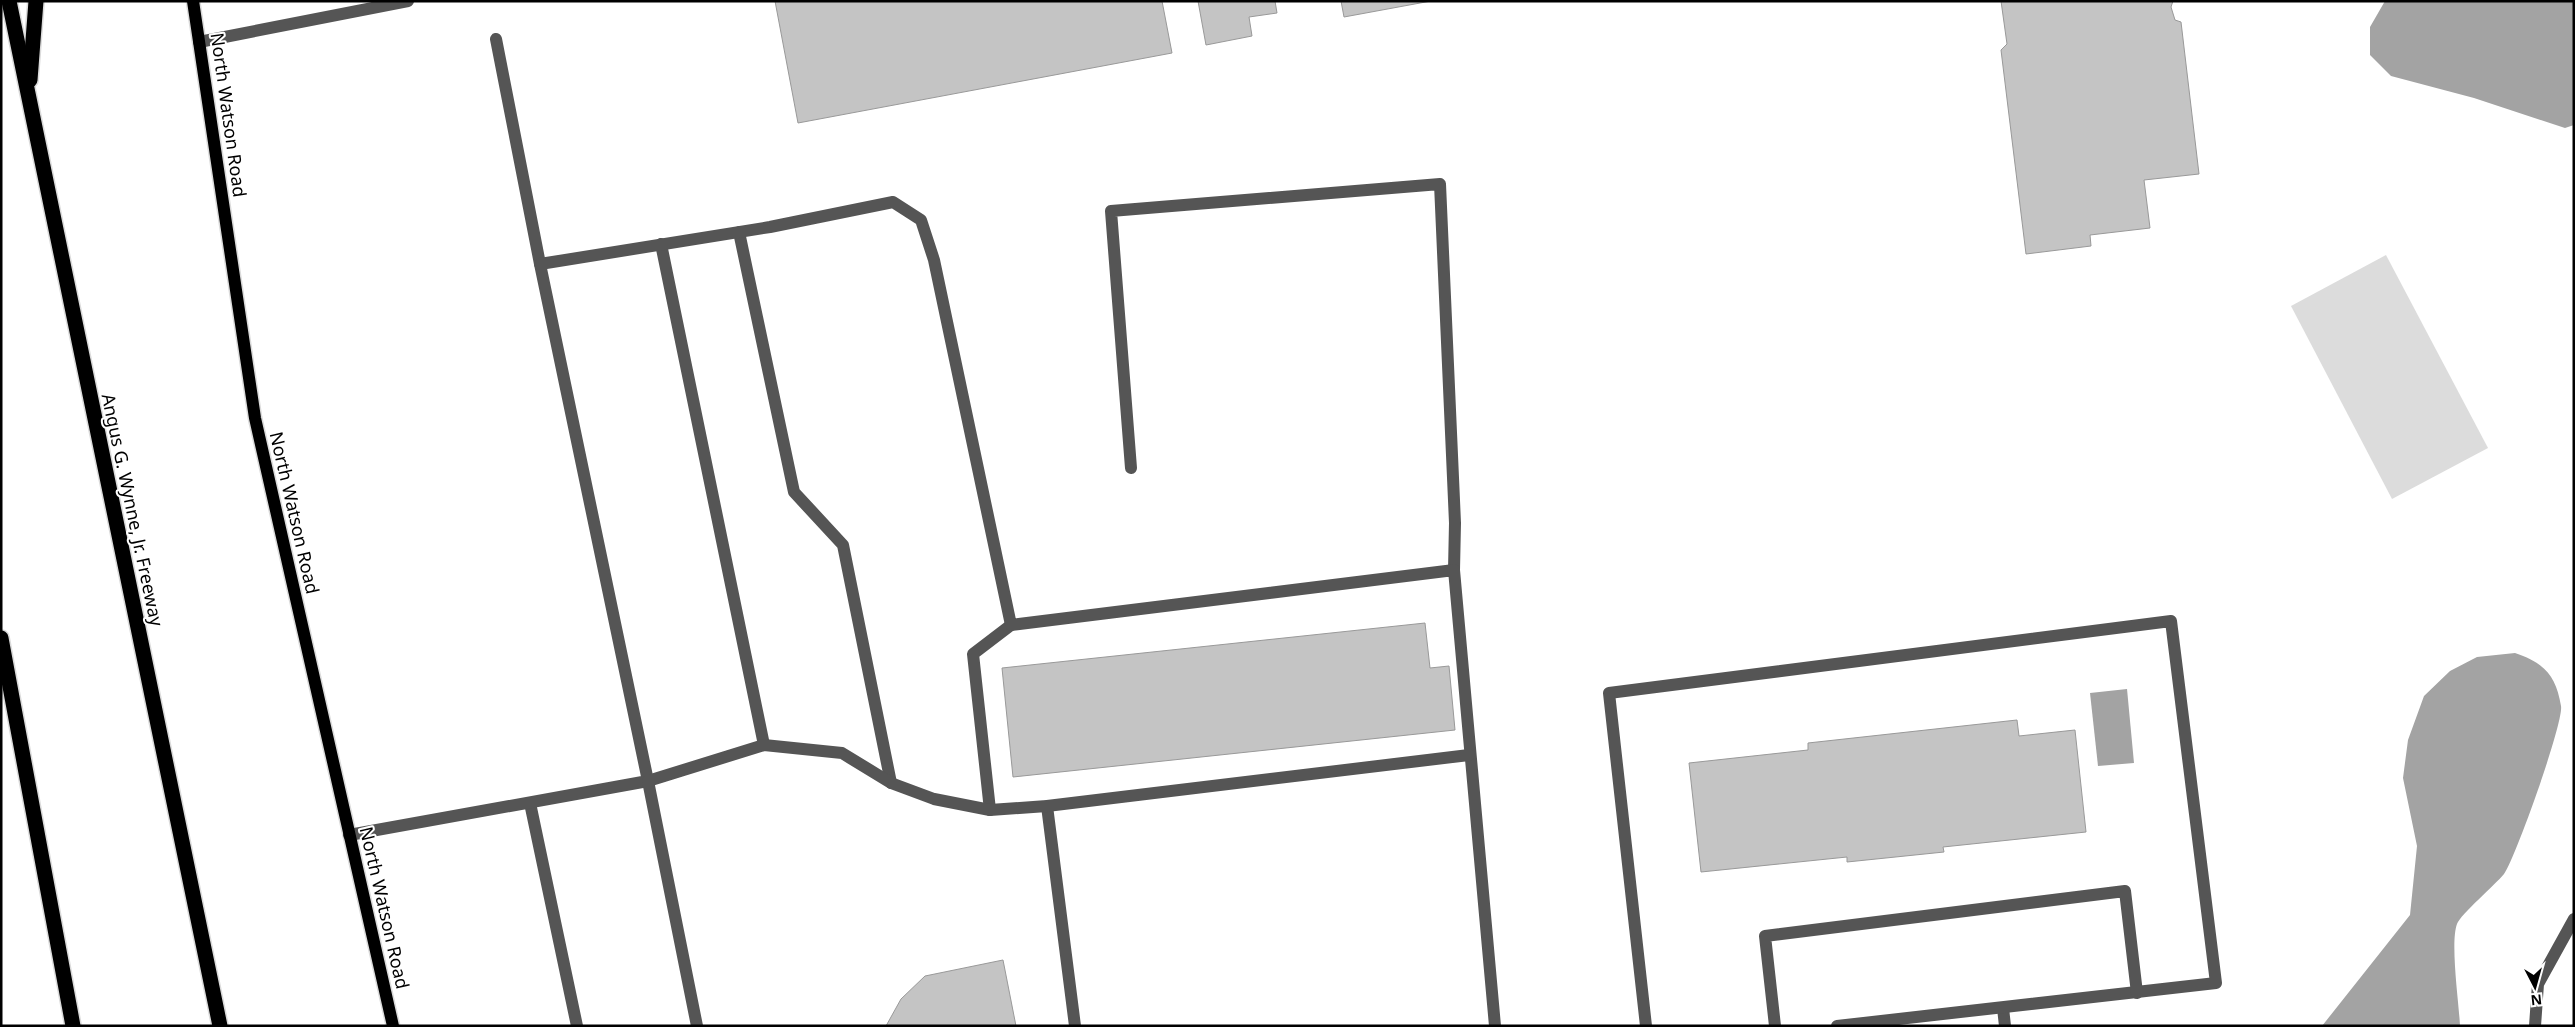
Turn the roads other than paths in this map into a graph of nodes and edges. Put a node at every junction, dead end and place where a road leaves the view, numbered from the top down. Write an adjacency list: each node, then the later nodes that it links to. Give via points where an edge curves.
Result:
1 (9, 1): 7 (highway, Angus G. Wynne, Jr. Freeway)
2 (36, 1): 7 (highway)
3 (193, 1): 6 (main road, North Watson Road)
4 (408, 1): 6 (lane)
5 (496, 39): 10 (lane)
6 (199, 42): 22 (main road, North Watson Road, via 255,418)
7 (29, 96): 27 (highway, Angus G. Wynne, Jr. Freeway)
8 (739, 232): 9 (lane); 13 (lane, via 893,202 921,220 934,260); 18 (lane, via 794,492 843,545)
9 (661, 244): 10 (lane); 15 (lane)
10 (540, 264): 17 (lane)
11 (1131, 468): 12 (lane, via 1111,211 1440,184 1455,523)
12 (1454, 570): 13 (lane); 16 (lane)
13 (1011, 625): 21 (lane, via 973,654)
14 (1, 638): 26 (highway)
15 (764, 745): 17 (lane); 18 (lane, via 842,753)
16 (1469, 755): 20 (lane); 32 (lane)
17 (648, 781): 19 (lane); 30 (lane)
18 (891, 783): 21 (lane, via 934,799)
19 (530, 803): 22 (lane); 29 (lane)
20 (1047, 806): 21 (lane); 31 (lane)
21 (990, 810)
22 (349, 836): 28 (main road, North Watson Road)
23 (2573, 919): 37 (lane, via 2538,984)
24 (2137, 993): 25 (lane); 33 (lane, via 2216,983 2171,621 1609,693); 34 (lane, via 2125,892 1765,936)
25 (2003, 1008): 35 (lane); 36 (lane)
26 (73, 1026)
27 (220, 1026)
28 (393, 1026)
29 (577, 1026)
30 (697, 1026)
31 (1075, 1026)
32 (1495, 1026)
33 (1646, 1026)
34 (1775, 1026)
35 (1837, 1026)
36 (2005, 1026)
37 (2536, 1026)

